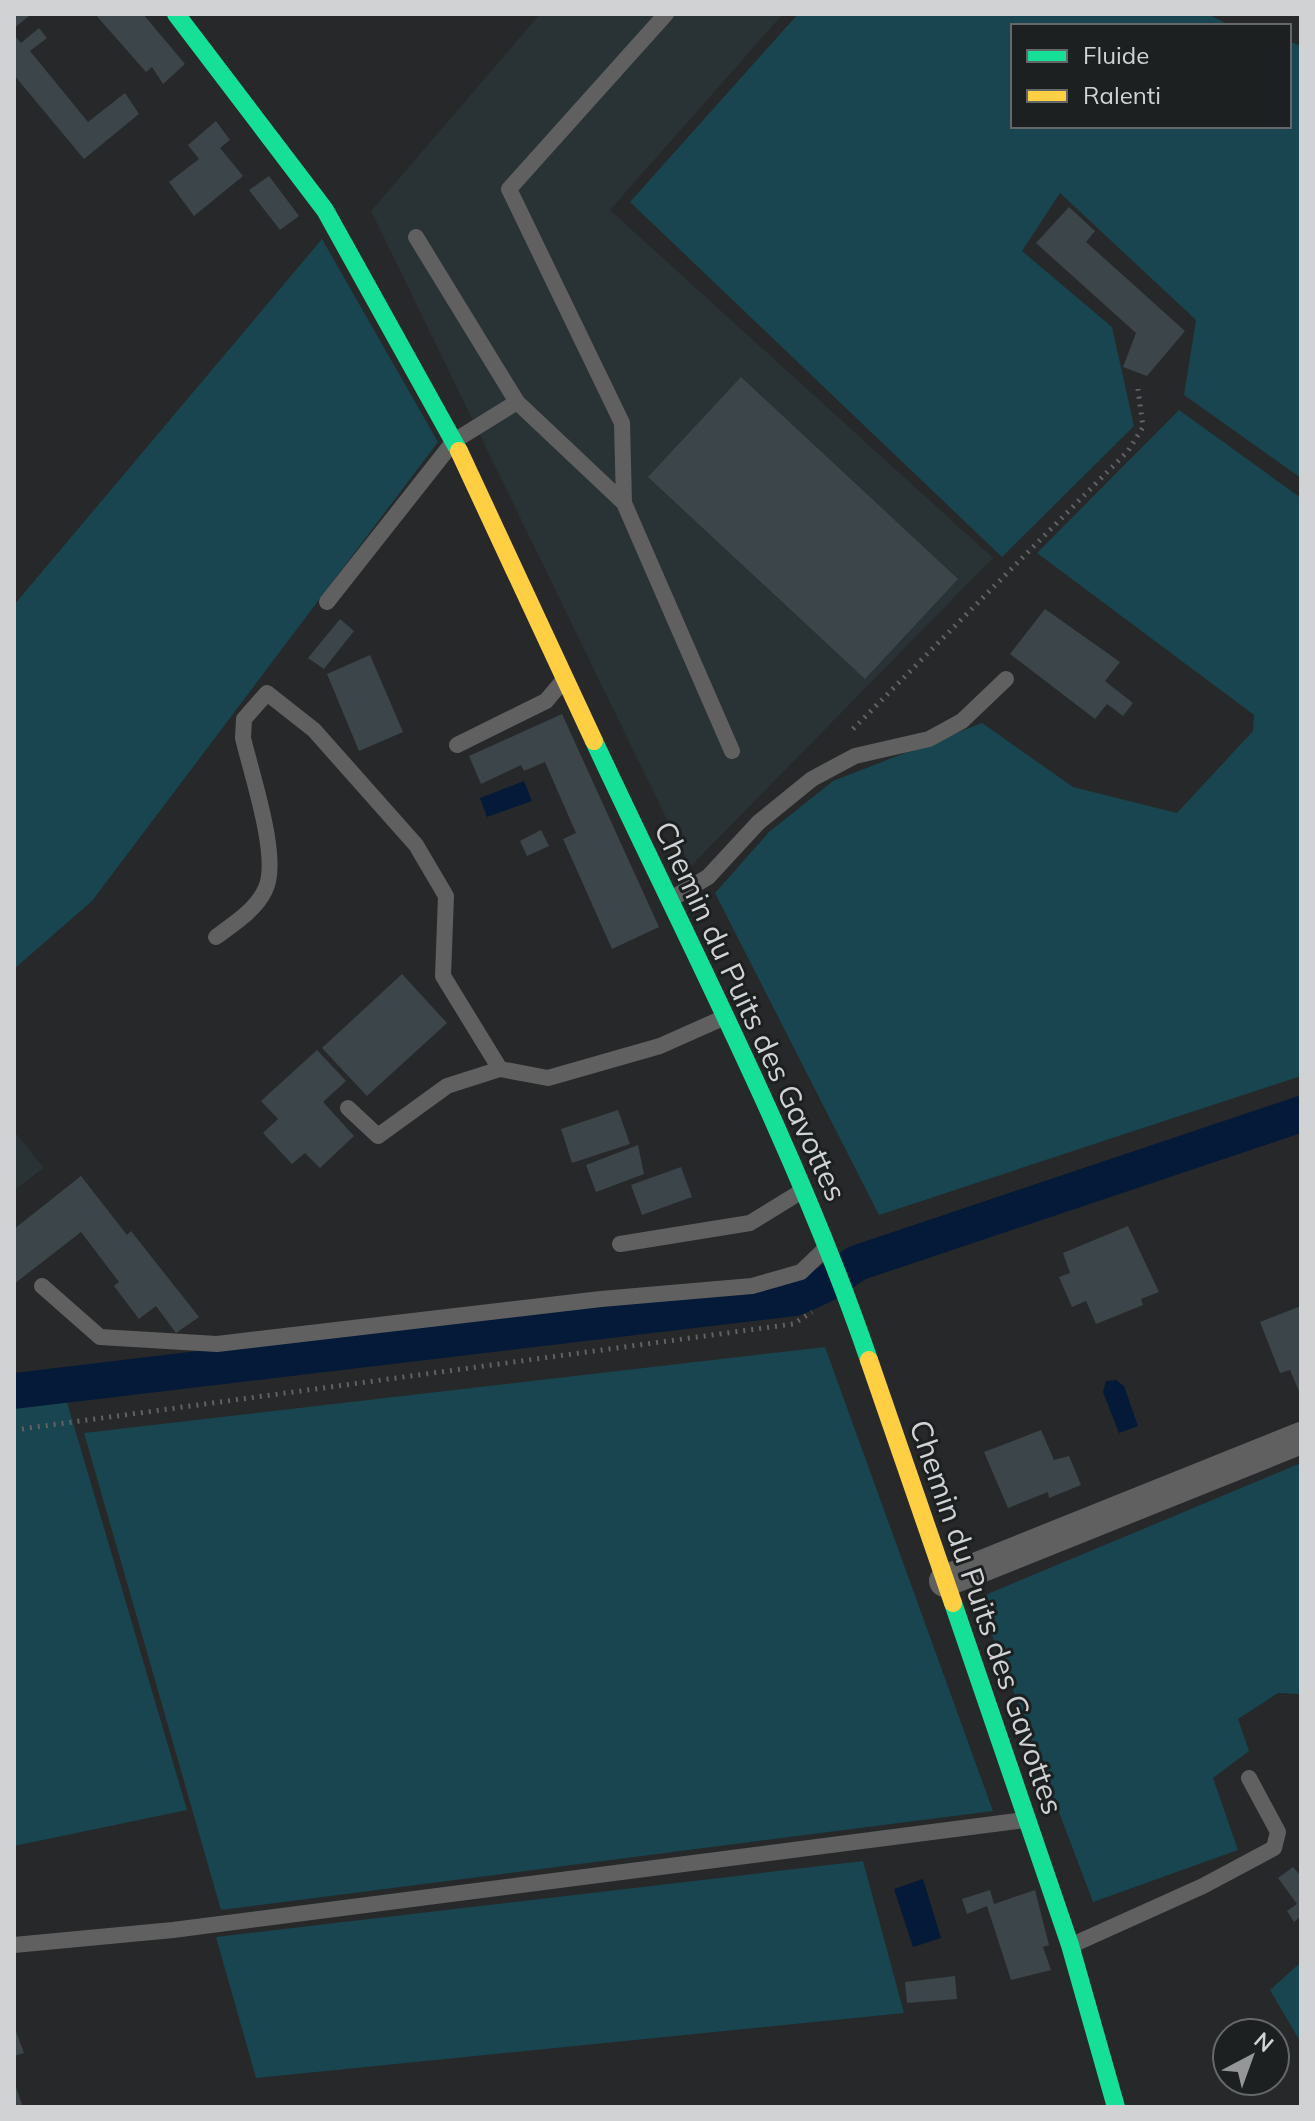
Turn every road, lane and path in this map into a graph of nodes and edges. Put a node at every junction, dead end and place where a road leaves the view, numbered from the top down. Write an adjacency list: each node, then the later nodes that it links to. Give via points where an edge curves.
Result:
1 (176, 14): 6 (street, Chemin du Puits des Gavottes, via 325,210)
2 (666, 14): 7 (lane, via 509,189 622,423)
3 (416, 237): 5 (lane)
4 (1138, 389): 11 (path, via 1143,427 1128,451)
5 (517, 402): 6 (lane); 7 (lane)
6 (454, 441): 8 (lane); 9 (street, Chemin du Puits des Gavottes)
7 (624, 503): 13 (lane)
8 (327, 602)
9 (566, 678): 12 (lane, via 546,701); 14 (street, Chemin du Puits des Gavottes)
10 (1006, 679): 14 (lane, via 962,721 929,739 855,756 812,779 759,822 708,877)
11 (852, 730)
12 (457, 745)
13 (732, 751)
14 (670, 900): 16 (street, Chemin du Puits des Gavottes)
15 (216, 937): 17 (lane, via 250,911 266,889 271,863 243,738 244,719 267,693 314,730 416,845 446,896 443,976)
16 (724, 1017): 17 (lane, via 660,1046 548,1078); 19 (street, Chemin du Puits des Gavottes)
17 (500, 1069): 18 (lane, via 447,1086 378,1136)
18 (348, 1108)
19 (804, 1190): 20 (lane, via 750,1223); 21 (street, Chemin du Puits des Gavottes)
20 (620, 1244)
21 (828, 1246): 22 (street, Chemin du Puits des Gavottes); 23 (lane, via 801,1272 752,1286 217,1344 100,1337)
22 (842, 1281): 24 (path, via 831,1302 793,1324); 26 (street, Chemin du Puits des Gavottes)
23 (42, 1286)
24 (14, 1430)
25 (1301, 1438): 26 (street)
26 (945, 1581): 28 (street, Chemin du Puits des Gavottes)
27 (1249, 1778): 30 (lane, via 1278,1832 1274,1848)
28 (1027, 1820): 29 (lane, via 173,1930); 30 (street, Chemin du Puits des Gavottes)
29 (14, 1945)
30 (1070, 1945): 31 (street, Chemin du Puits des Gavottes)
31 (1116, 2107)

